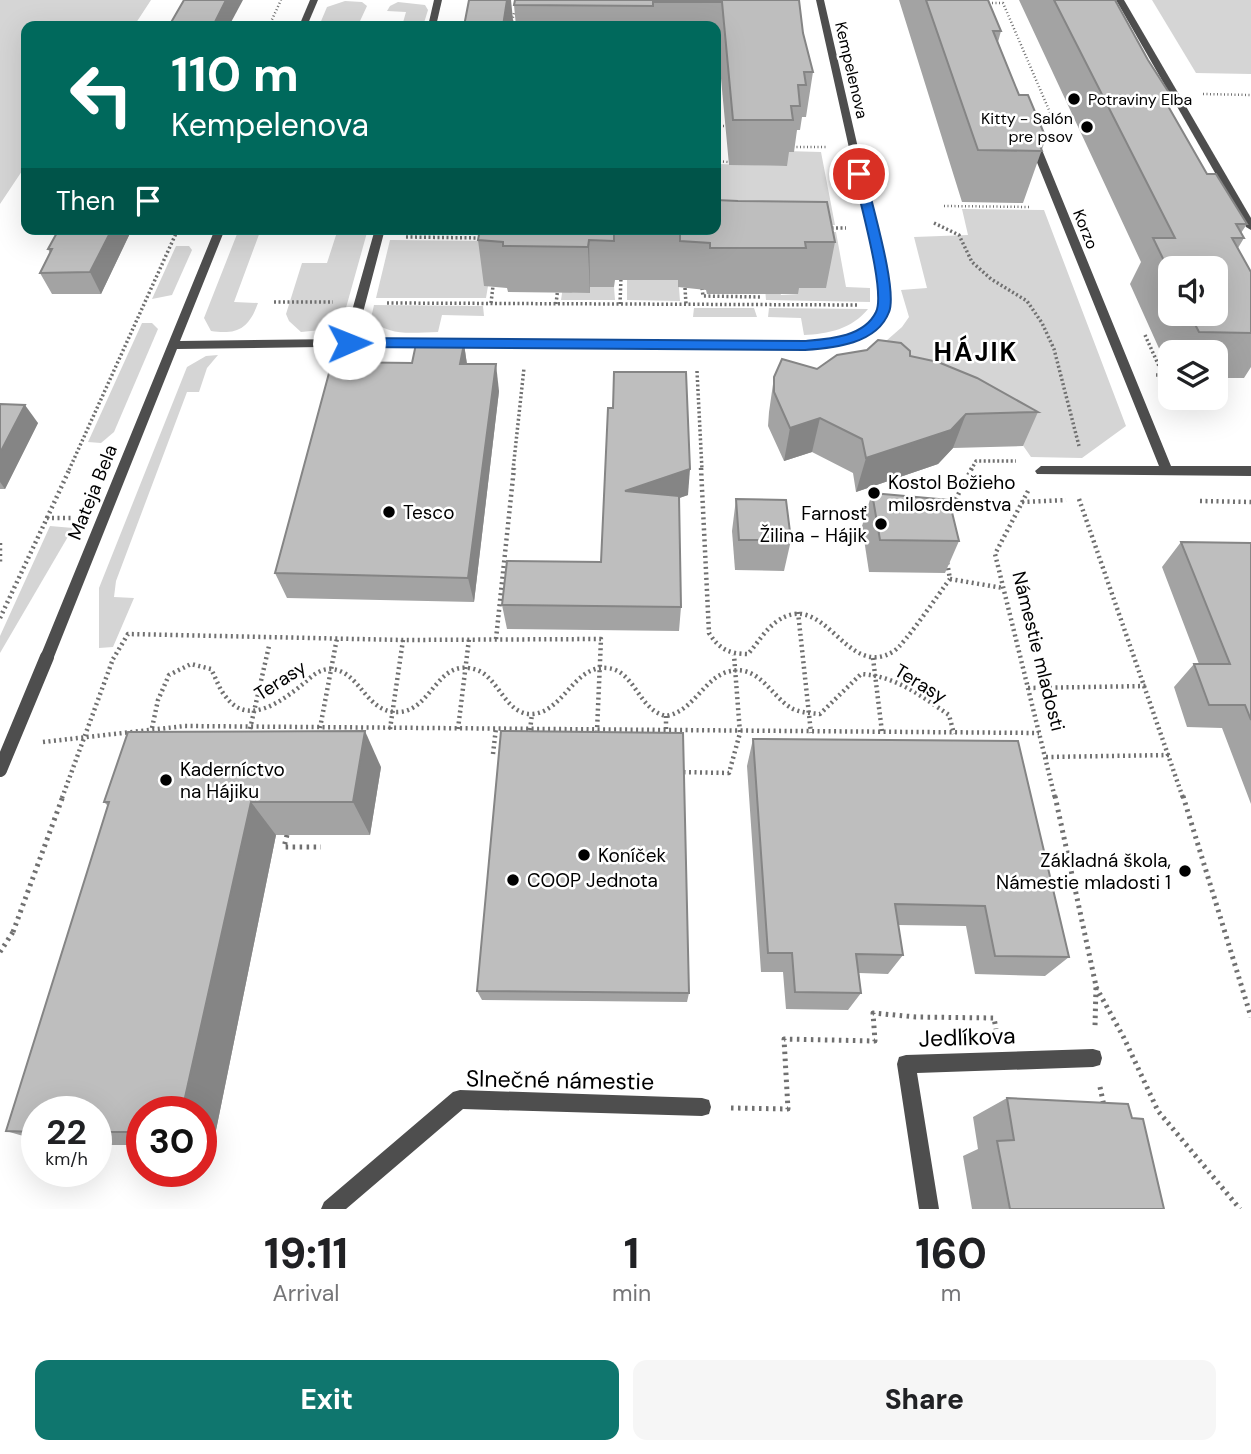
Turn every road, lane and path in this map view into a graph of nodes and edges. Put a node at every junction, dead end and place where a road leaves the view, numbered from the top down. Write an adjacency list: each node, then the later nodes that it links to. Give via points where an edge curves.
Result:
1 (281, 0): 7 (path)
2 (314, 0): 8 (street)
3 (438, 0): 9 (street)
4 (820, 0): 24 (street, Kempelenova)
5 (1120, 0): 13 (street)
6 (514, 13): 10 (path)
7 (271, 21)
8 (305, 21)
9 (433, 21)
10 (512, 21)
11 (721, 93): 12 (path)
12 (740, 93)
13 (1174, 94): 14 (path); 23 (street)
14 (1251, 95)
15 (721, 126): 16 (path)
16 (743, 126)
17 (1029, 131): 21 (street, Korzo)
18 (721, 161): 19 (path)
19 (728, 162)
20 (944, 206): 21 (path)
21 (1060, 207): 50 (street, Korzo)
22 (934, 223): 51 (path, via 959,235 972,262 1027,301 1042,323 1054,349)
23 (1251, 227)
24 (872, 228): 25 (path); 45 (street, Kempelenova, via 885,287)
25 (820, 229)
26 (175, 235): 56 (path)
27 (218, 235): 48 (street, Mateja Bela)
28 (378, 235): 39 (street)
29 (422, 235): 30 (path)
30 (486, 238)
31 (621, 274): 42 (path)
32 (493, 286): 40 (path)
33 (558, 286): 41 (path)
34 (685, 288): 43 (path)
35 (702, 288): 37 (path, via 703,296)
36 (760, 288): 37 (path)
37 (761, 297): 44 (path)
38 (274, 302): 39 (path)
39 (361, 303): 40 (path); 46 (street)
40 (491, 303): 41 (path)
41 (556, 304): 42 (path)
42 (620, 304): 43 (path)
43 (686, 304): 44 (path)
44 (762, 304): 45 (path)
45 (884, 305): 49 (street, via 869,329 839,343)
46 (349, 343): 47 (street); 48 (street)
47 (527, 343): 49 (street); 67 (path)
48 (173, 345): 55 (street, Mateja Bela)
49 (696, 345): 70 (path, via 709,634 718,648)
50 (1166, 469): 51 (street); 53 (street)
51 (1086, 470): 52 (street)
52 (1041, 471): 57 (path, via 1030,462 976,461); 62 (path, Námestie mladosti, via 995,554)
53 (1251, 471)
54 (1079, 499): 77 (path)
55 (102, 517): 56 (path); 102 (street, Mateja Bela, bridge)
56 (47, 518): 64 (path)
57 (945, 520)
58 (0, 543): 60 (path)
59 (945, 555): 61 (path)
60 (0, 563)
61 (950, 579): 62 (path); 71 (path, via 894,650)
62 (1003, 588): 78 (path, Námestie mladosti)
63 (798, 612): 70 (path, via 778,620 748,654); 71 (path, via 814,616 850,650); 82 (path)
64 (0, 618)
65 (337, 638): 68 (path); 74 (path); 106 (path, bridge, via 128,634 113,659 13,932)
66 (469, 639): 67 (path); 68 (path); 72 (path)
67 (496, 639): 73 (path, via 601,639)
68 (403, 640): 80 (path)
69 (269, 646): 79 (path)
70 (734, 655): 75 (path)
71 (873, 658): 76 (path)
72 (466, 667): 80 (path, via 440,677 407,711); 81 (path, via 481,672 516,709); 89 (path)
73 (600, 667): 81 (path, via 547,711); 83 (path, via 621,673 651,710); 91 (path)
74 (333, 669): 79 (path, Terasy, via 322,670 274,705); 80 (path, Terasy, via 350,677 379,709); 85 (path)
75 (736, 670): 82 (path, via 748,672 789,708); 83 (path, via 718,676 676,714); 94 (path)
76 (875, 674): 82 (path, Terasy, via 861,674 820,714); 93 (path); 97 (path, Terasy, via 903,685 949,715)
77 (1146, 686): 78 (path); 100 (path)
78 (1028, 688): 96 (path, Námestie mladosti)
79 (254, 712): 84 (path, Terasy, via 229,701 211,668 191,664 169,675); 87 (path)
80 (393, 713): 88 (path)
81 (532, 714): 90 (path)
82 (808, 715): 95 (path)
83 (666, 716): 92 (path)
84 (152, 728): 87 (path); 98 (path)
85 (320, 728): 87 (path); 88 (path)
86 (496, 728): 89 (path); 90 (path); 99 (path)
87 (250, 729)
88 (390, 729): 89 (path)
89 (458, 729)
90 (530, 730): 91 (path)
91 (597, 731): 92 (path)
92 (666, 732): 94 (path)
93 (882, 732): 95 (path); 97 (path)
94 (740, 733): 95 (path); 103 (path, via 729,773)
95 (811, 733)
96 (1039, 733): 97 (path); 101 (path, Námestie mladosti)
97 (954, 734)
98 (39, 743)
99 (493, 754)
100 (1170, 755): 101 (path); 108 (path)
101 (1045, 757): 107 (path, Námestie mladosti)
102 (0, 770)
103 (665, 772)
104 (287, 835): 105 (path, via 284,847)
105 (321, 847)
106 (0, 952)
107 (1096, 986): 110 (path, Námestie mladosti); 115 (path, via 1158,1111)
108 (1251, 1017)
109 (974, 1018): 111 (path, via 873,1013 875,1041 784,1039 788,1109)
110 (1094, 1058): 112 (path, Námestie mladosti); 114 (street, Jedlíkova, via 906,1064)
111 (702, 1107): 113 (street, Slnečné námestie, via 460,1099)
112 (1107, 1121)
113 (331, 1209)
114 (929, 1209)
115 (1240, 1209)

